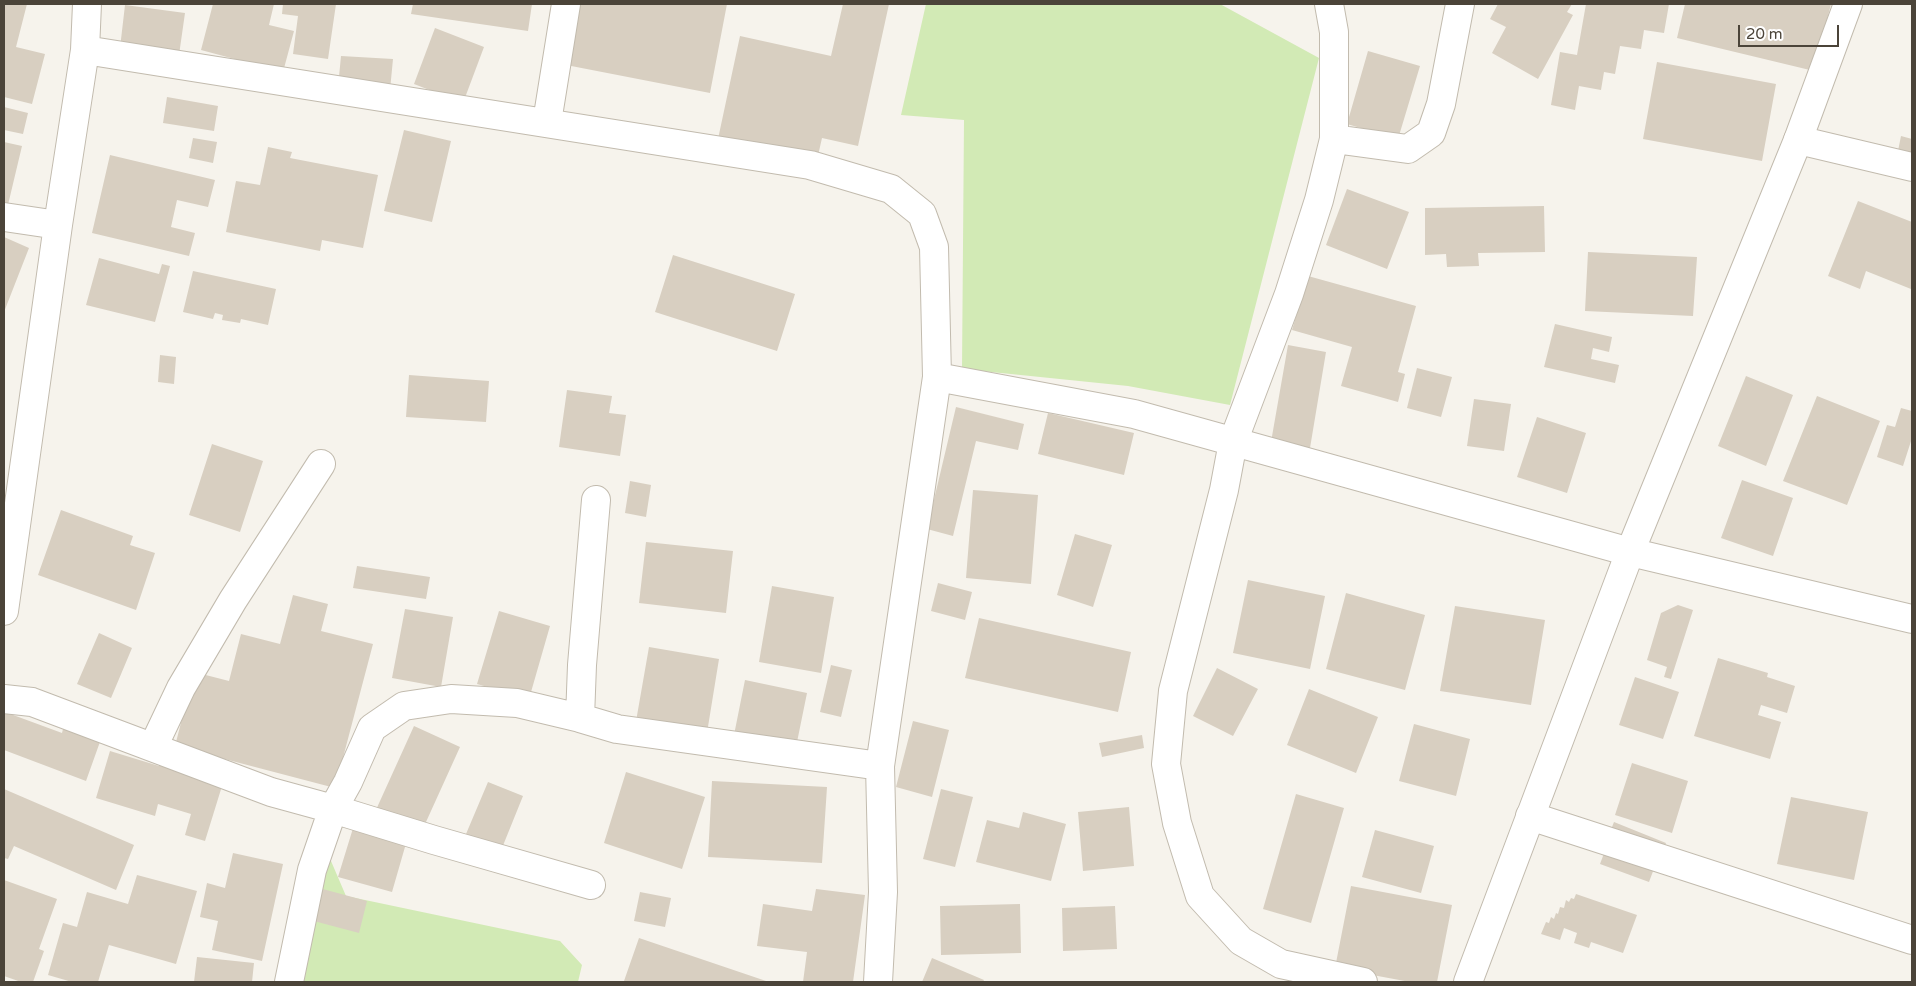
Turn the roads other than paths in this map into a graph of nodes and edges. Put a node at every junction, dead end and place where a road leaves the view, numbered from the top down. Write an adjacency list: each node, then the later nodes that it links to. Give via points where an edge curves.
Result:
1 (87, 4): 6 (street)
2 (566, 4): 7 (street)
3 (1329, 4): 8 (street, via 1334,32)
4 (1460, 4): 8 (street, via 1441,104 1431,133 1408,149)
5 (1848, 4): 9 (street)
6 (85, 50): 7 (street); 12 (street)
7 (547, 122): 13 (street, via 810,165 891,189 922,214 934,247)
8 (1334, 139): 14 (street, via 1319,200 1289,294)
9 (1798, 140): 10 (street); 18 (street)
10 (1912, 167)
11 (4, 217): 12 (street)
12 (58, 225): 16 (street)
13 (937, 377): 14 (street, via 1134,414); 24 (street)
14 (1234, 442): 18 (street); 31 (street, via 1173,691 1166,764 1177,823 1200,896 1241,941 1281,964)
15 (320, 464): 23 (street, via 181,688)
16 (11, 491): 19 (street)
17 (596, 500): 22 (street)
18 (1630, 552): 20 (street); 26 (street)
19 (4, 611)
20 (1912, 619)
21 (4, 699): 23 (street, via 32,702)
22 (580, 718): 24 (street, via 617,729); 25 (street, via 517,703 451,699 404,706 372,728)
23 (153, 747): 25 (street, via 271,792)
24 (880, 766): 30 (street, via 883,892)
25 (333, 809): 27 (street); 29 (street, via 312,870)
26 (1530, 816): 28 (street); 32 (street)
27 (591, 885)
28 (1912, 940)
29 (289, 982)
30 (878, 982)
31 (1363, 982)
32 (1468, 982)

